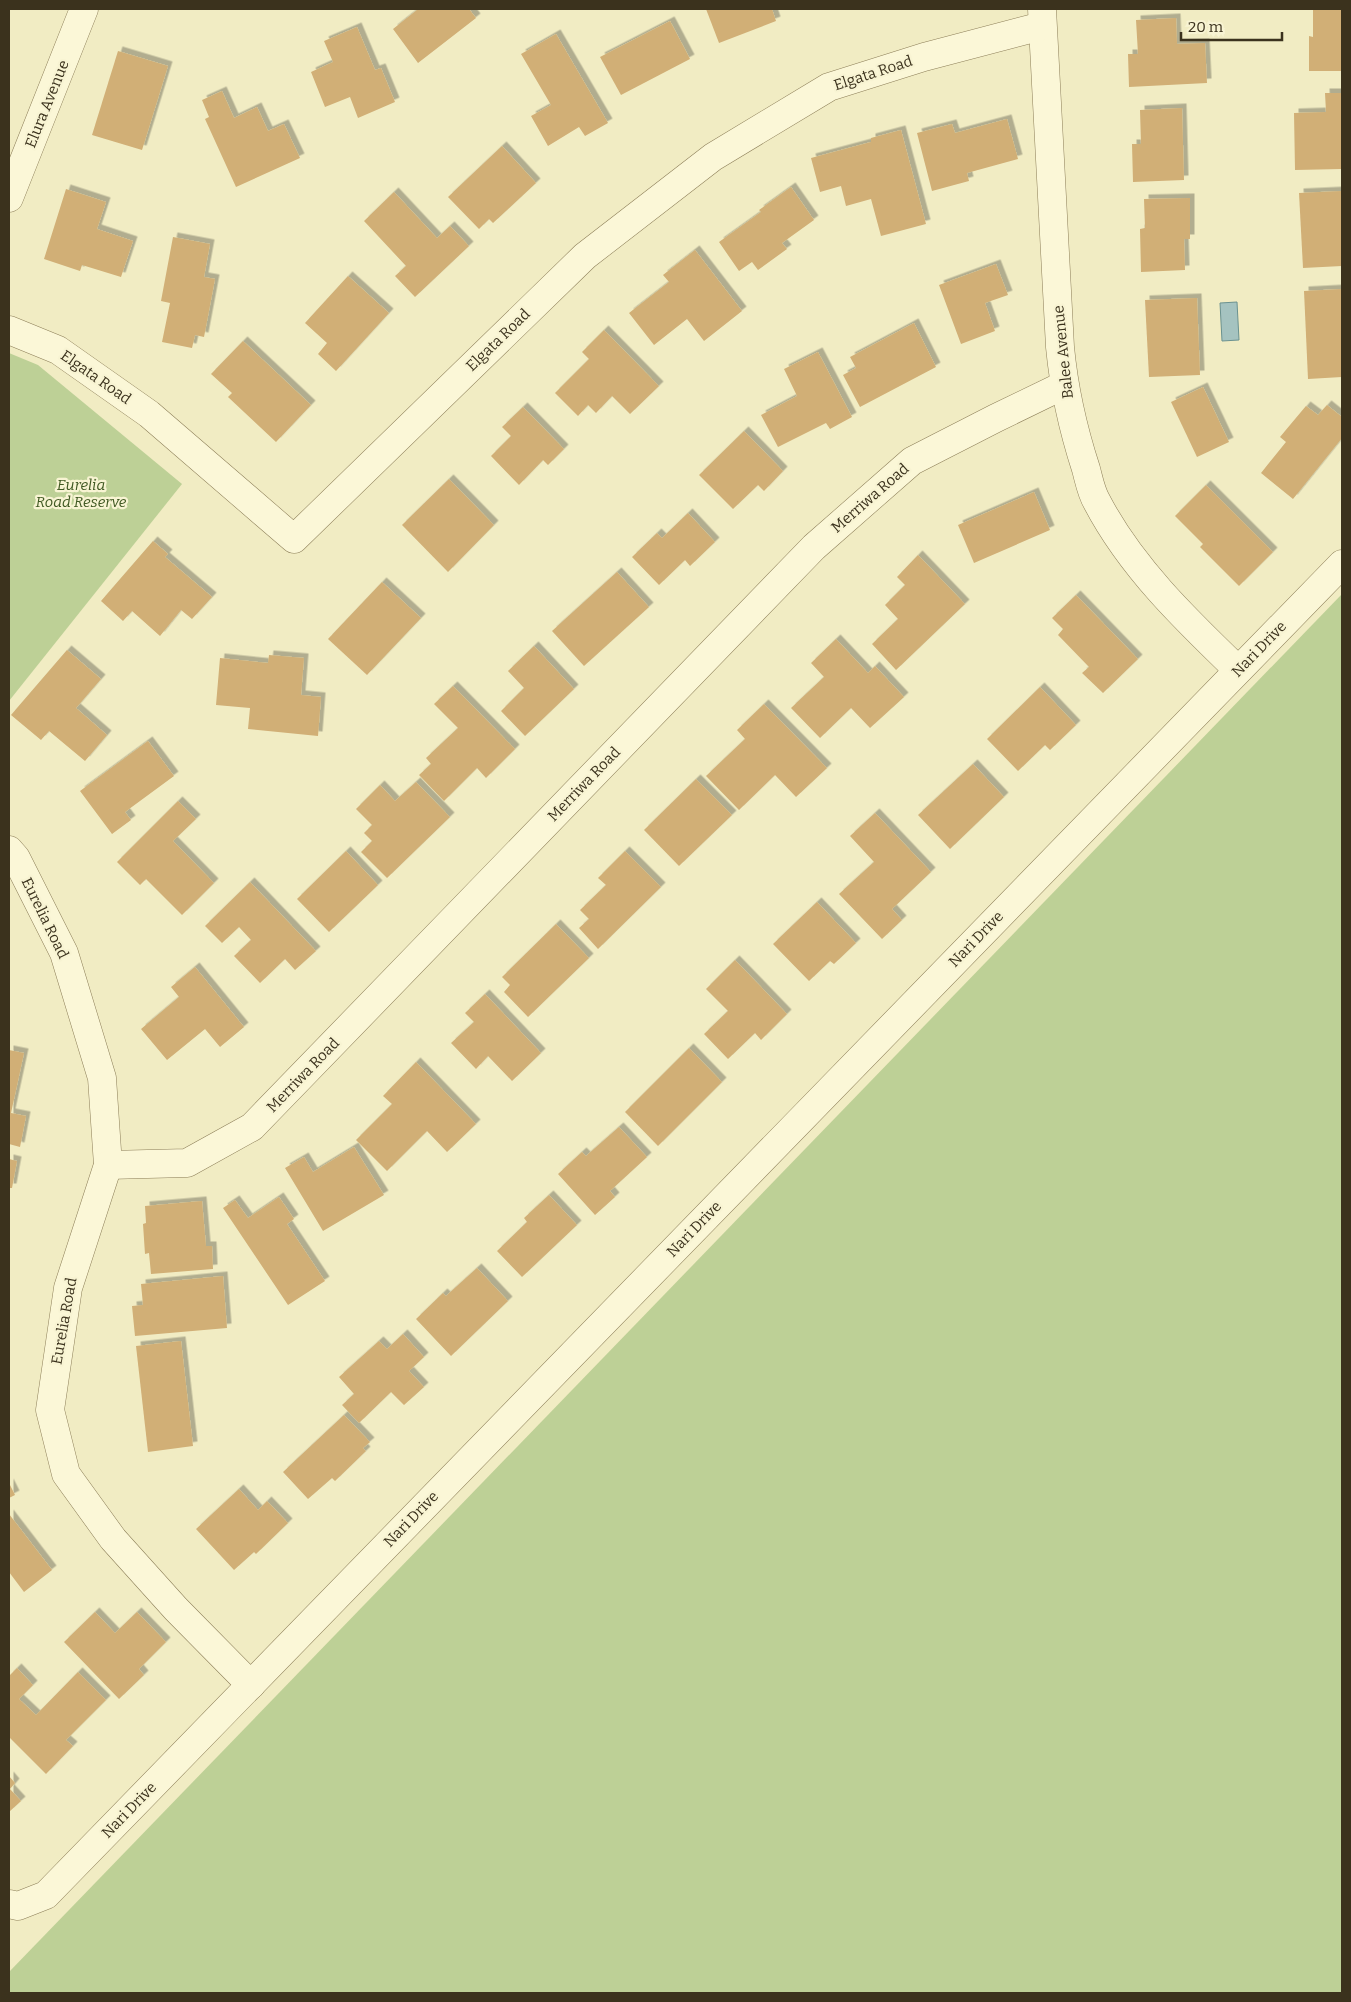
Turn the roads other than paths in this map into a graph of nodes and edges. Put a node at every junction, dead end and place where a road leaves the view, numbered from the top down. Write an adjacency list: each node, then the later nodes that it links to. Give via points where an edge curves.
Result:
1 (84, 9): 3 (street, Elura Avenue)
2 (1042, 18): 4 (street, Elgata Road, via 829,87 713,157 585,256 294,539 149,414 58,350); 5 (street, Balee Avenue)
3 (9, 198)
4 (9, 330)
5 (1064, 385): 7 (street, Balee Avenue, via 1077,442 1096,501 1150,580); 9 (street, Merriwa Road, via 912,461 814,547 252,1127 187,1163)
6 (1342, 564): 7 (street, Nari Drive)
7 (1238, 670): 10 (street, Nari Drive)
8 (9, 850): 9 (street, Eurelia Road, via 64,953 102,1078)
9 (108, 1165): 10 (street, Eurelia Road, via 68,1288 50,1410 66,1474 113,1539)
10 (251, 1685): 11 (street, Nari Drive, via 46,1895 18,1906)
11 (9, 1904)

